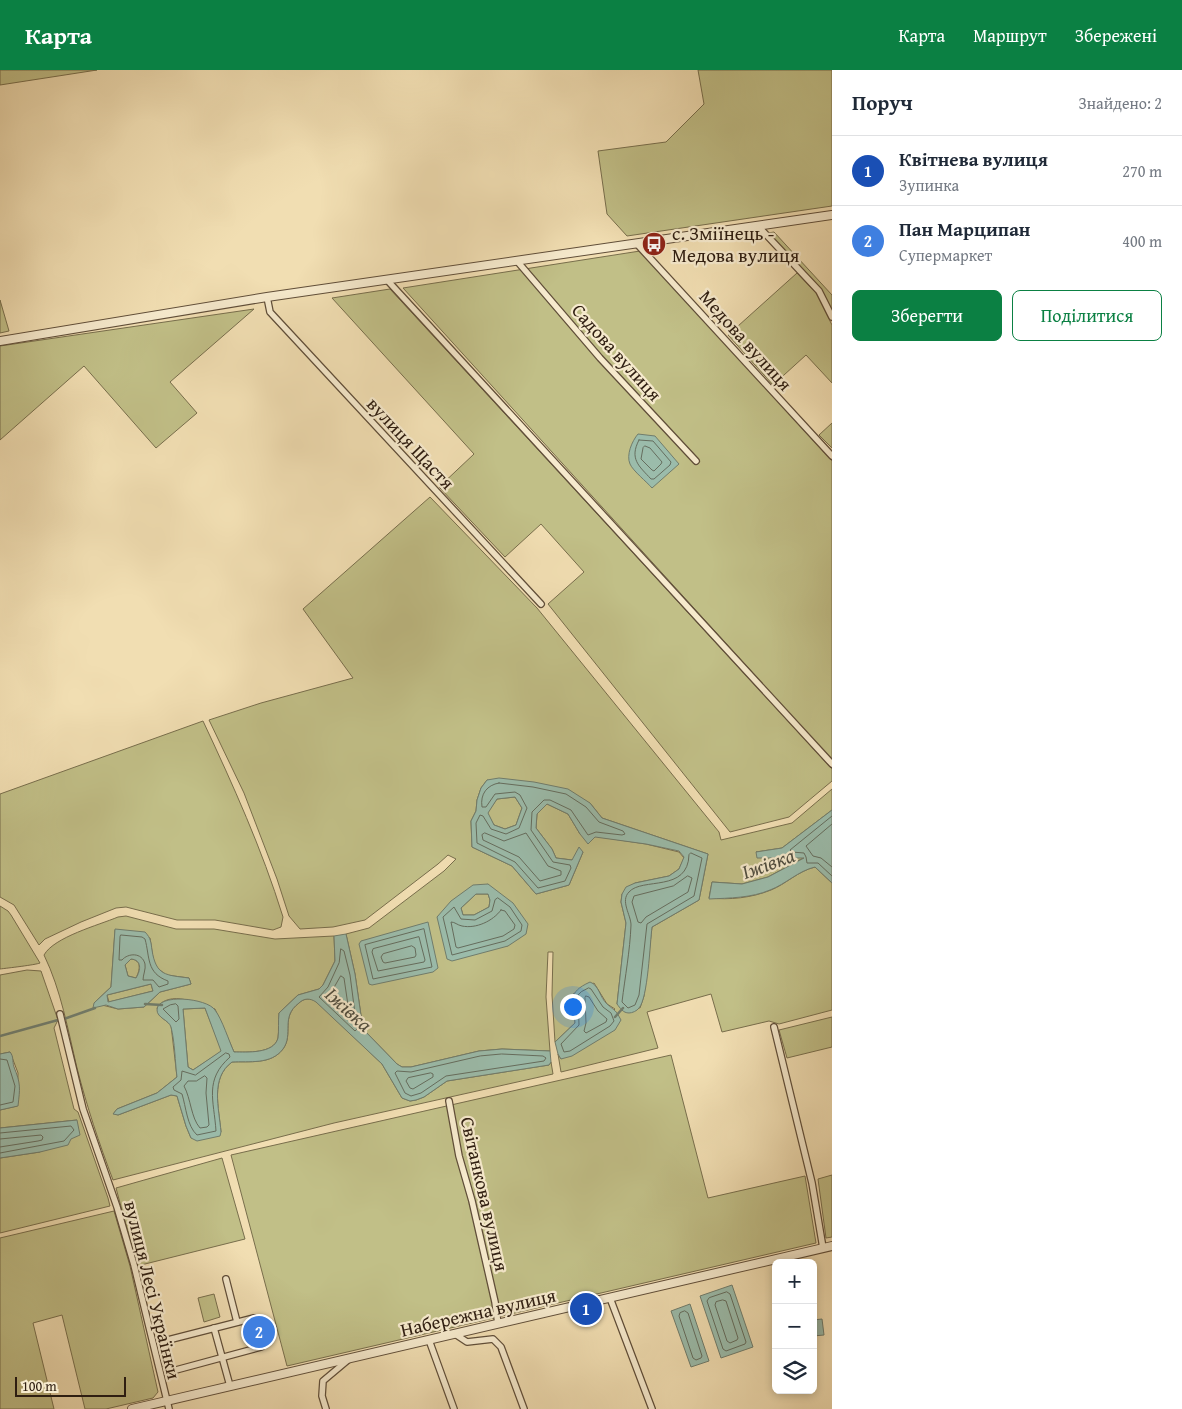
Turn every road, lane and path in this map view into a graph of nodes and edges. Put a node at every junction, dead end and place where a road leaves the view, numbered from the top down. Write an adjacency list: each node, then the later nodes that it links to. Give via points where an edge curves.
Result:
1 (832, 215): 2 (street)
2 (758, 226): 3 (street); 7 (street, via 819,291)
3 (637, 244): 4 (street); 9 (street, Медова вулиця)
4 (517, 262): 5 (street); 10 (street, Садова вулиця)
5 (388, 281): 6 (street); 12 (street)
6 (267, 297): 8 (street); 11 (street, вулиця Щастя, via 270,312)
7 (832, 317)
8 (0, 341)
9 (832, 456)
10 (696, 461)
11 (540, 604)
12 (832, 764)
13 (60, 1014): 32 (street, вулиця Лесі Українки, via 88,1126 134,1265)
14 (774, 1027): 17 (street, via 812,1183)
15 (449, 1101): 22 (street, Світанкова вулиця, via 459,1156 496,1302)
16 (832, 1246): 17 (street, Набережна вулиця)
17 (823, 1248): 19 (street, Набережна вулиця)
18 (226, 1280): 21 (street)
19 (610, 1298): 22 (street, Набережна вулиця); 38 (street)
20 (254, 1318): 21 (street)
21 (238, 1322): 23 (street)
22 (498, 1324): 24 (street, Набережна вулиця)
23 (214, 1328): 25 (street); 28 (street)
24 (455, 1334): 26 (street, Набережна вулиця); 37 (street, via 467,1342 494,1339 501,1347)
25 (168, 1340)
26 (429, 1340): 29 (street, Набережна вулиця); 36 (street)
27 (261, 1347): 28 (street)
28 (222, 1358): 30 (street); 31 (street)
29 (349, 1358): 31 (street, Набережна вулиця); 35 (street, via 323,1382 322,1396)
30 (176, 1370)
31 (230, 1386): 32 (street, Набережна вулиця)
32 (166, 1401): 33 (street, Набережна вулиця); 34 (street, вулиця Лесі Українки)
33 (132, 1409)
34 (169, 1409)
35 (326, 1409)
36 (454, 1409)
37 (524, 1409)
38 (652, 1409)

